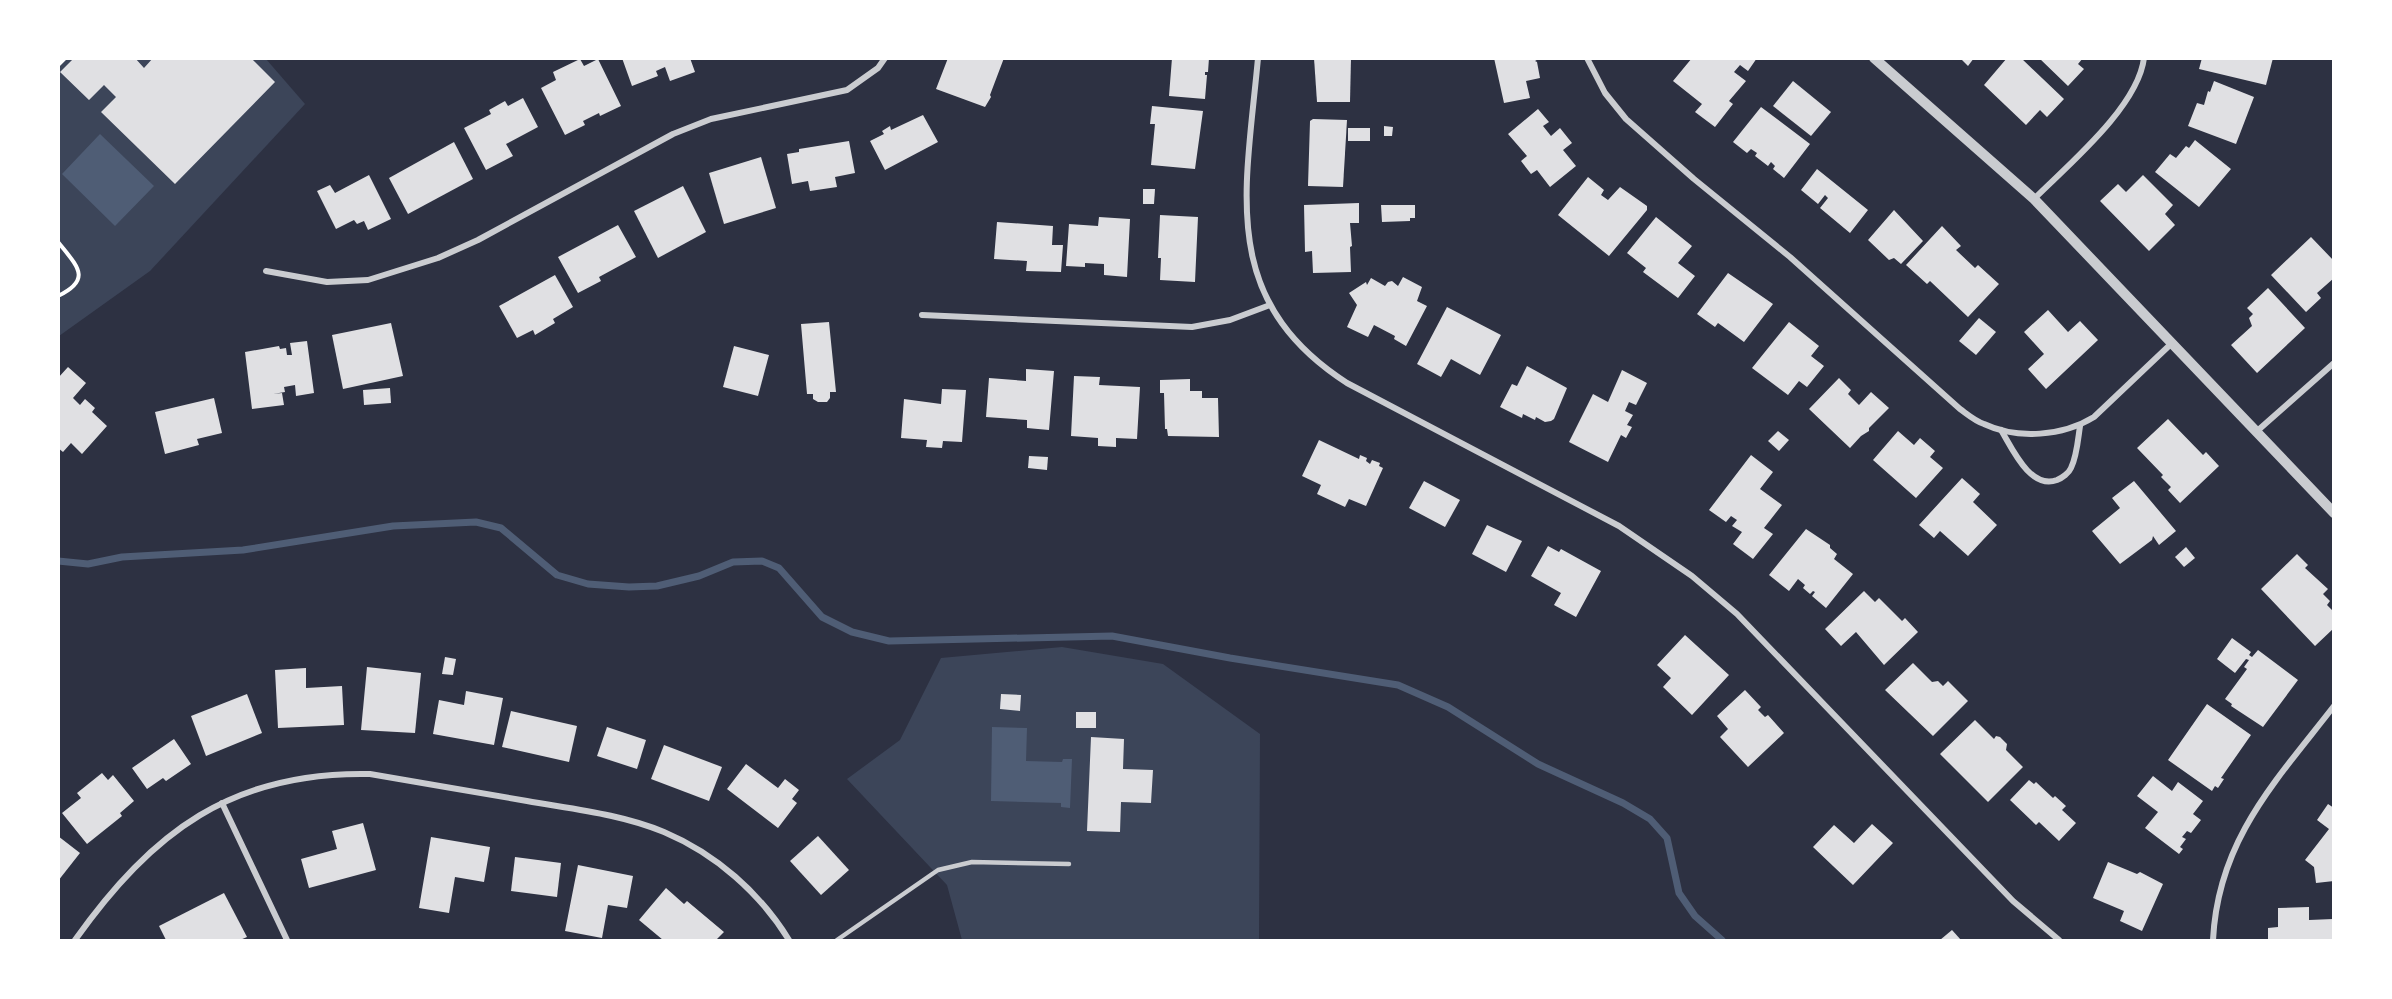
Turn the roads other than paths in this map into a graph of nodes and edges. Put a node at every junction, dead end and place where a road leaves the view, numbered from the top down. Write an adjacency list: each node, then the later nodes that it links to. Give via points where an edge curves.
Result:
1 (885, 58): 7 (street, via 878,68 847,90 711,119 673,134 438,258 368,280 327,282)
2 (1258, 58): 8 (street, via 1246,219 1253,263)
3 (1587, 58): 13 (street, via 1605,93 1626,119 1960,409)
4 (1874, 58): 6 (street)
5 (2144, 58): 6 (street, via 2135,85 2110,122)
6 (2034, 199): 10 (street)
7 (266, 271)
8 (1270, 305): 9 (street, via 1230,320 1192,327); 23 (street, via 1306,353 1338,378 1619,526 1692,576 1737,614 2013,901)
9 (922, 315)
10 (2172, 344): 12 (street); 14 (street)
11 (2334, 363): 14 (street)
12 (2080, 426): 13 (street, via 2046,434); 13 (street, via 2071,469 2053,482 2042,481 2028,471)
13 (2001, 430)
14 (2256, 432): 15 (street)
15 (2334, 513)
16 (2334, 706): 24 (street, via 2263,797 2241,832 2221,885)
17 (222, 803): 19 (street, via 187,822 153,848); 20 (street); 21 (street, via 263,786 309,776 370,774 625,820 664,832 720,864 756,895)
18 (1069, 864): 22 (lane, via 972,862 938,870)
19 (75, 940)
20 (287, 940)
21 (789, 940)
22 (837, 940)
23 (2059, 940)
24 (2213, 940)

